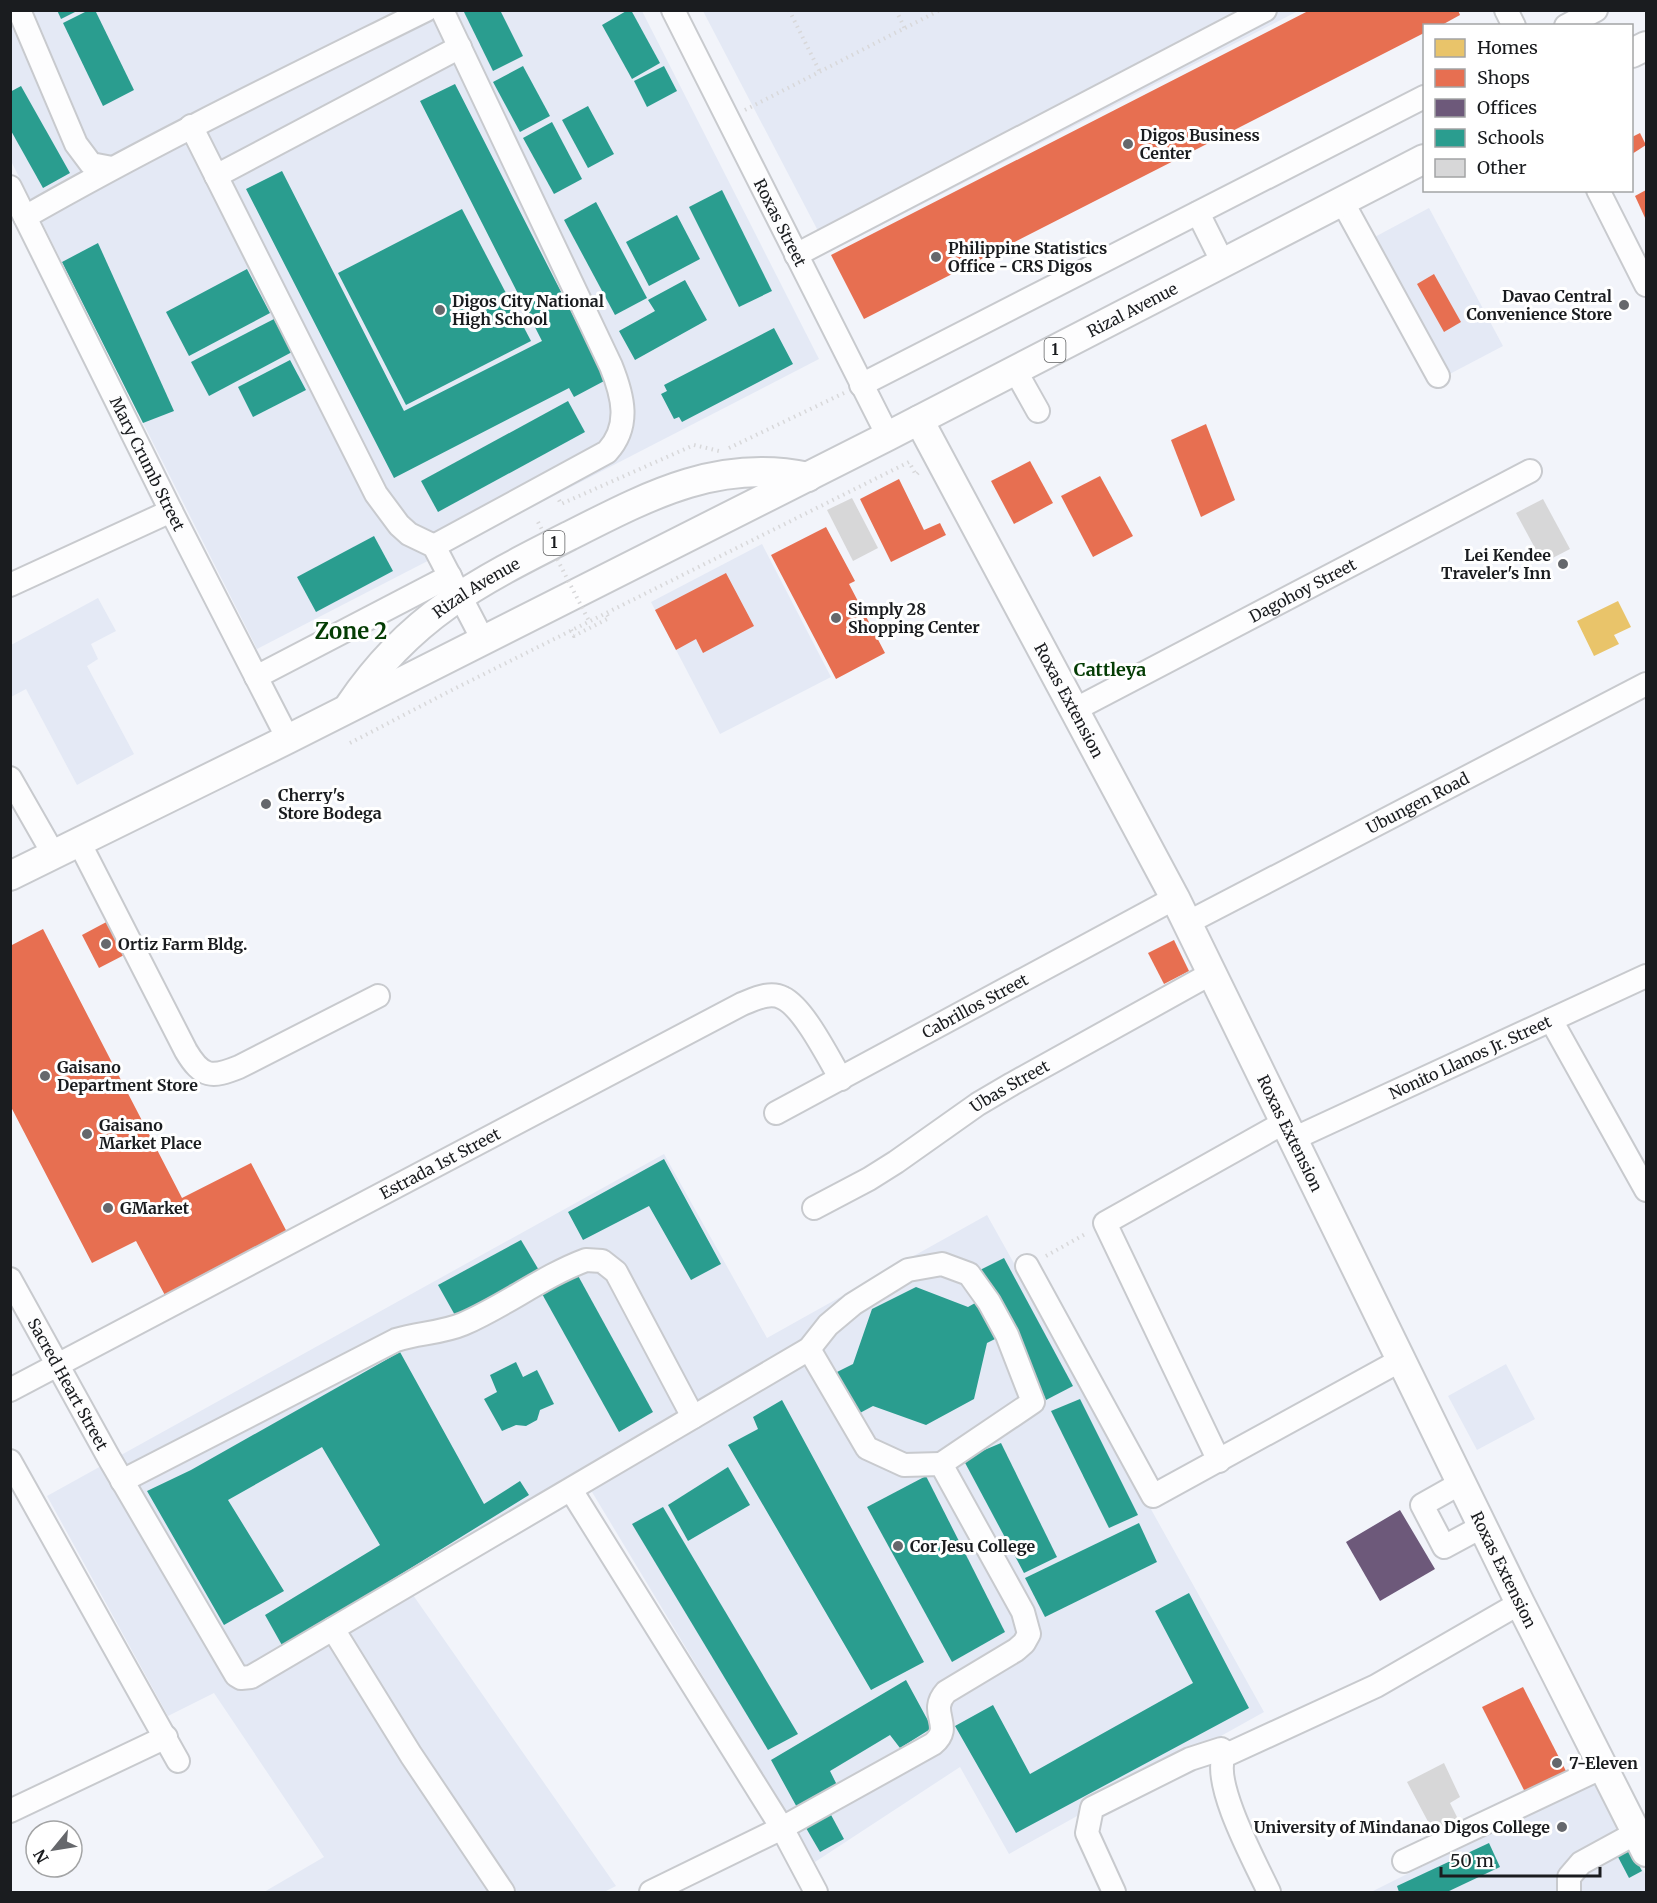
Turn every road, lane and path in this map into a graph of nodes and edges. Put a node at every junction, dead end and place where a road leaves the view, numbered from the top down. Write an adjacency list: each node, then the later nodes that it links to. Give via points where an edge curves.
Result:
1 (19, 10): 22 (street, via 76,144 91,164)
2 (426, 10): 20 (street)
3 (442, 10): 15 (street)
4 (674, 10): 19 (street, Roxas Street)
5 (789, 10): 17 (path)
6 (896, 10): 13 (path)
7 (939, 10): 13 (path)
8 (1265, 10): 29 (street)
9 (1506, 10): 11 (street)
10 (1596, 10): 12 (street)
11 (1513, 24)
12 (1570, 24)
13 (905, 28): 17 (path)
14 (1647, 46): 16 (main road)
15 (460, 47): 23 (street); 44 (street, via 611,366 623,405 623,422 613,446 600,458)
16 (1633, 53)
17 (820, 72): 19 (path)
18 (1423, 98): 27 (street)
19 (728, 119): 29 (street, Roxas Street)
20 (191, 126): 22 (street); 23 (street)
21 (1423, 160): 26 (main road, Rizal Avenue / 1)
22 (112, 168): 28 (street)
23 (216, 176): 44 (street, via 376,494 409,534)
24 (10, 187): 28 (street, Mary Crumb Street)
25 (1599, 192): 31 (street)
26 (1342, 201): 30 (main road, Rizal Avenue / 1); 33 (street)
27 (1198, 213): 30 (street); 34 (street)
28 (25, 217): 42 (street, Mary Crumb Street)
29 (796, 255): 34 (street, Roxas Street)
30 (1223, 263): 32 (main road, Rizal Avenue / 1)
31 (1647, 285)
32 (1015, 370): 35 (street); 36 (main road, Rizal Avenue / 1)
33 (1438, 376)
34 (861, 385): 37 (street, Roxas Street); 41 (path, via 723,451 694,445 561,504 559,500)
35 (1038, 411)
36 (919, 420): 37 (main road, Rizal Avenue / 1); 38 (main road, Roxas Extension)
37 (888, 436): 40 (main road, Rizal Avenue / 1)
38 (940, 460): 47 (path, via 916,475 909,462); 54 (main road, Roxas Extension)
39 (1530, 471): 54 (street, Dagohoy Street)
40 (808, 477): 46 (main road, Rizal Avenue / 1, via 782,471 750,471 685,483 622,509 500,571); 50 (main road, Rizal Avenue / 1)
41 (551, 504)
42 (171, 511): 45 (street); 51 (street, Mary Crumb Street)
43 (538, 522): 48 (path, bridge)
44 (434, 546): 46 (street)
45 (10, 585)
46 (455, 586): 50 (street); 51 (street); 53 (main road, Rizal Avenue / 1, via 384,659)
47 (606, 613): 48 (path); 49 (path, via 609,618 574,636)
48 (589, 621): 49 (path)
49 (571, 630): 56 (path)
50 (483, 640): 53 (main road, Rizal Avenue / 1)
51 (256, 677): 55 (street, Mary Crumb Street)
52 (1647, 684): 61 (street, Ubungen Road)
53 (347, 709): 55 (main road, Rizal Avenue / 1)
54 (1074, 710): 61 (main road, Roxas Extension)
55 (288, 740): 58 (main road, Rizal Avenue / 1)
56 (350, 743)
57 (10, 778): 59 (street)
58 (79, 842): 59 (main road, Rizal Avenue / 1); 64 (street, via 186,1051 201,1070 219,1074 239,1067)
59 (54, 855): 60 (main road, Rizal Avenue / 1)
60 (10, 876)
61 (1181, 910): 62 (main road, Roxas Extension); 66 (street, Cabrillos Street)
62 (1212, 973): 68 (main road, Roxas Extension); 70 (street, Ubas Street, via 978,1104 869,1179)
63 (1647, 976): 65 (street, Nonito Llanos Jr. Street)
64 (378, 996)
65 (1551, 1020): 68 (street, Nonito Llanos Jr. Street); 69 (street)
66 (841, 1079): 67 (street, Cabrillos Street); 76 (street, Estrada 1st Street, via 797,1011 783,997 766,995)
67 (776, 1113)
68 (1289, 1130): 71 (street, Nonito Llanos Jr. Street); 75 (main road, Roxas Extension)
69 (1647, 1190)
70 (813, 1208)
71 (1105, 1223): 72 (path); 80 (street)
72 (1027, 1266): 80 (street, via 1153,1496)
73 (10, 1280): 76 (street, Sacred Heart Street)
74 (809, 1349): 78 (street); 81 (street, via 867,1448 904,1465); 81 (street, via 828,1325 853,1304 908,1270 942,1264 969,1274 1007,1335 1033,1402)
75 (1401, 1360): 80 (street); 83 (main road, Roxas Extension)
76 (58, 1365): 77 (street, Estrada 1st Street); 82 (street, Sacred Heart Street)
77 (10, 1390)
78 (693, 1417): 82 (street, via 616,1272 602,1261 586,1260 466,1323 396,1340); 84 (street)
79 (10, 1461): 88 (street)
80 (1219, 1461)
81 (941, 1464): 93 (street, via 1023,1612 1029,1634 1016,1650 939,1699 942,1728 933,1744)
82 (122, 1481): 87 (street, Sacred Heart Street, via 239,1678 251,1677)
83 (1461, 1483): 85 (main road, Roxas Extension); 85 (street, via 1422,1505 1444,1546)
84 (575, 1496): 87 (street); 93 (street)
85 (1483, 1526): 86 (main road, Roxas Extension)
86 (1520, 1603): 89 (street, via 1355,1697); 91 (main road, Roxas Extension)
87 (333, 1629): 96 (street)
88 (166, 1737): 90 (street); 92 (street)
89 (1227, 1754): 99 (street, via 1221,1749 1190,1759 1092,1808 1087,1833); 100 (street, via 1222,1763 1224,1787)
90 (178, 1761)
91 (1603, 1767): 94 (main road, Roxas Extension); 95 (street)
92 (10, 1811)
93 (782, 1828): 97 (street); 98 (street)
94 (1642, 1842): 101 (street, via 1581,1863 1569,1877)
95 (1404, 1861)
96 (503, 1893)
97 (651, 1893)
98 (816, 1893)
99 (1114, 1893)
100 (1269, 1893)
101 (1569, 1893)

